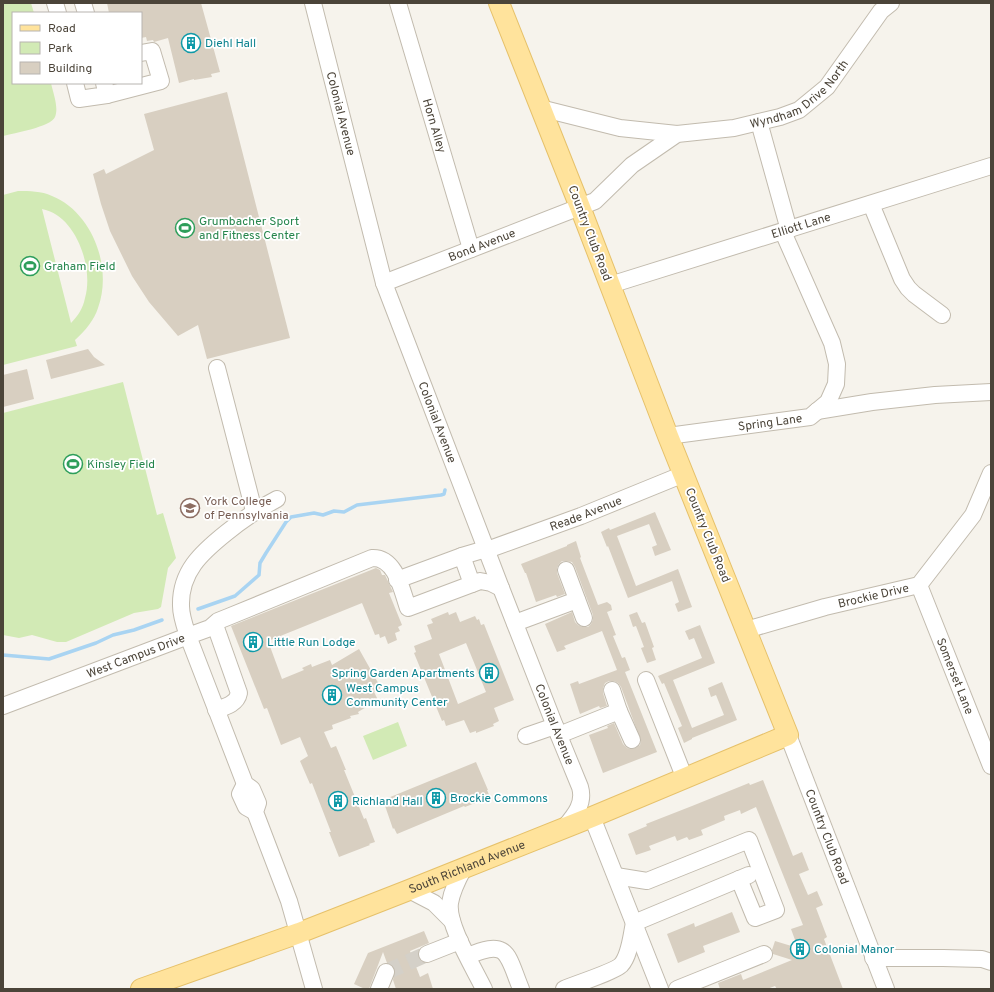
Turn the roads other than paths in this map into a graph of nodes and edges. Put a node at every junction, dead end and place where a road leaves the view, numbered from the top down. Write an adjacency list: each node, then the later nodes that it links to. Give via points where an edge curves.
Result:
1 (313, 3): 18 (street, Colonial Avenue)
2 (398, 3): 17 (street, Horn Alley)
3 (499, 3): 10 (main road, Country Club Road)
4 (891, 3): 11 (street, Wyndham Drive North, via 880,11 826,87 799,110)
5 (142, 53): 8 (street, via 152,51 161,81)
6 (75, 84): 9 (street, via 79,99)
7 (140, 84): 9 (street)
8 (142, 84)
9 (105, 89)
10 (540, 108): 12 (street, Wyndham Drive North, via 620,128); 15 (main road, Country Club Road)
11 (759, 122): 12 (street, Wyndham Drive North, via 734,128); 16 (street, Spring Lane)
12 (677, 134): 15 (street, Wyndham Drive North, via 632,165 595,200)
13 (991, 166): 14 (street, Elliott Lane)
14 (871, 204): 16 (street, Elliott Lane); 20 (street, via 902,279 908,288)
15 (580, 207): 17 (street, Bond Avenue); 19 (main road, Country Club Road)
16 (786, 231): 19 (street, Elliott Lane); 23 (street, Spring Lane, via 832,343 837,364 836,384 828,402)
17 (470, 249): 18 (street, Bond Avenue)
18 (384, 283): 29 (street, Colonial Avenue)
19 (610, 284): 24 (main road, Country Club Road)
20 (942, 315)
21 (217, 368): 28 (street)
22 (991, 392): 23 (street, via 935,395)
23 (817, 411): 24 (street, Spring Lane, via 810,417)
24 (668, 436): 26 (main road, Country Club Road)
25 (991, 473): 34 (street, Brockie Drive, via 972,515)
26 (684, 474): 29 (street, Reade Avenue); 40 (main road, Country Club Road)
27 (276, 499): 28 (street)
28 (254, 511): 41 (street, via 202,553 190,570 184,582 181,608)
29 (487, 550): 30 (street, Reade Avenue); 35 (street, Colonial Avenue)
30 (462, 556): 32 (street, Reade Avenue); 33 (street)
31 (566, 570): 36 (street)
32 (398, 580): 33 (street, via 408,608); 39 (street, via 386,562 369,558 218,621)
33 (472, 584): 35 (street, via 484,582)
34 (919, 585): 40 (street, Brockie Drive, via 825,607); 51 (street, Somerset Lane)
35 (501, 588): 38 (street, Colonial Avenue)
36 (577, 600): 37 (street); 38 (street)
37 (584, 618)
38 (515, 623): 47 (street, Colonial Avenue)
39 (215, 625): 41 (street); 45 (street, via 239,693 228,706)
40 (746, 630): 48 (main road, Country Club Road)
41 (188, 636): 44 (street, West Campus Drive); 45 (street, West Campus Drive)
42 (646, 680): 52 (street)
43 (612, 690): 46 (street)
44 (3, 706)
45 (216, 710): 62 (street, West Campus Drive, via 244,784 240,794 246,807 255,812)
46 (619, 711): 47 (street); 50 (street)
47 (557, 730): 49 (street); 54 (street, Colonial Avenue, via 582,792 577,811)
48 (788, 735): 52 (main road, South Richland Avenue); 67 (street, Country Club Road)
49 (526, 736)
50 (632, 740)
51 (991, 766)
52 (685, 779): 53 (main road, South Richland Avenue)
53 (592, 817): 54 (main road, South Richland Avenue); 57 (street)
54 (564, 828): 55 (main road, South Richland Avenue)
55 (464, 868): 59 (main road, South Richland Avenue); 60 (street, via 451,897)
56 (760, 870): 57 (street, via 748,840 647,881); 58 (street); 58 (street, via 776,910 755,918)
57 (616, 876): 61 (street)
58 (739, 879): 61 (street)
59 (410, 890): 60 (street, via 434,903); 62 (main road, South Richland Avenue)
60 (452, 921): 63 (street)
61 (634, 923): 76 (street, via 626,956 621,965); 77 (street)
62 (299, 933): 71 (main road, South Richland Avenue); 72 (street, West Campus Drive)
63 (460, 941): 64 (street); 66 (street)
64 (427, 954)
65 (764, 954): 70 (street)
66 (468, 956): 74 (street); 75 (street, via 481,950 500,949 509,958)
67 (873, 958): 68 (street, via 982,959); 79 (street, Country Club Road)
68 (991, 962)
69 (386, 972): 73 (street)
70 (694, 986): 78 (street)
71 (141, 989)
72 (314, 989)
73 (379, 989)
74 (484, 989)
75 (521, 989)
76 (564, 989)
77 (660, 989)
78 (677, 989)
79 (886, 989)

